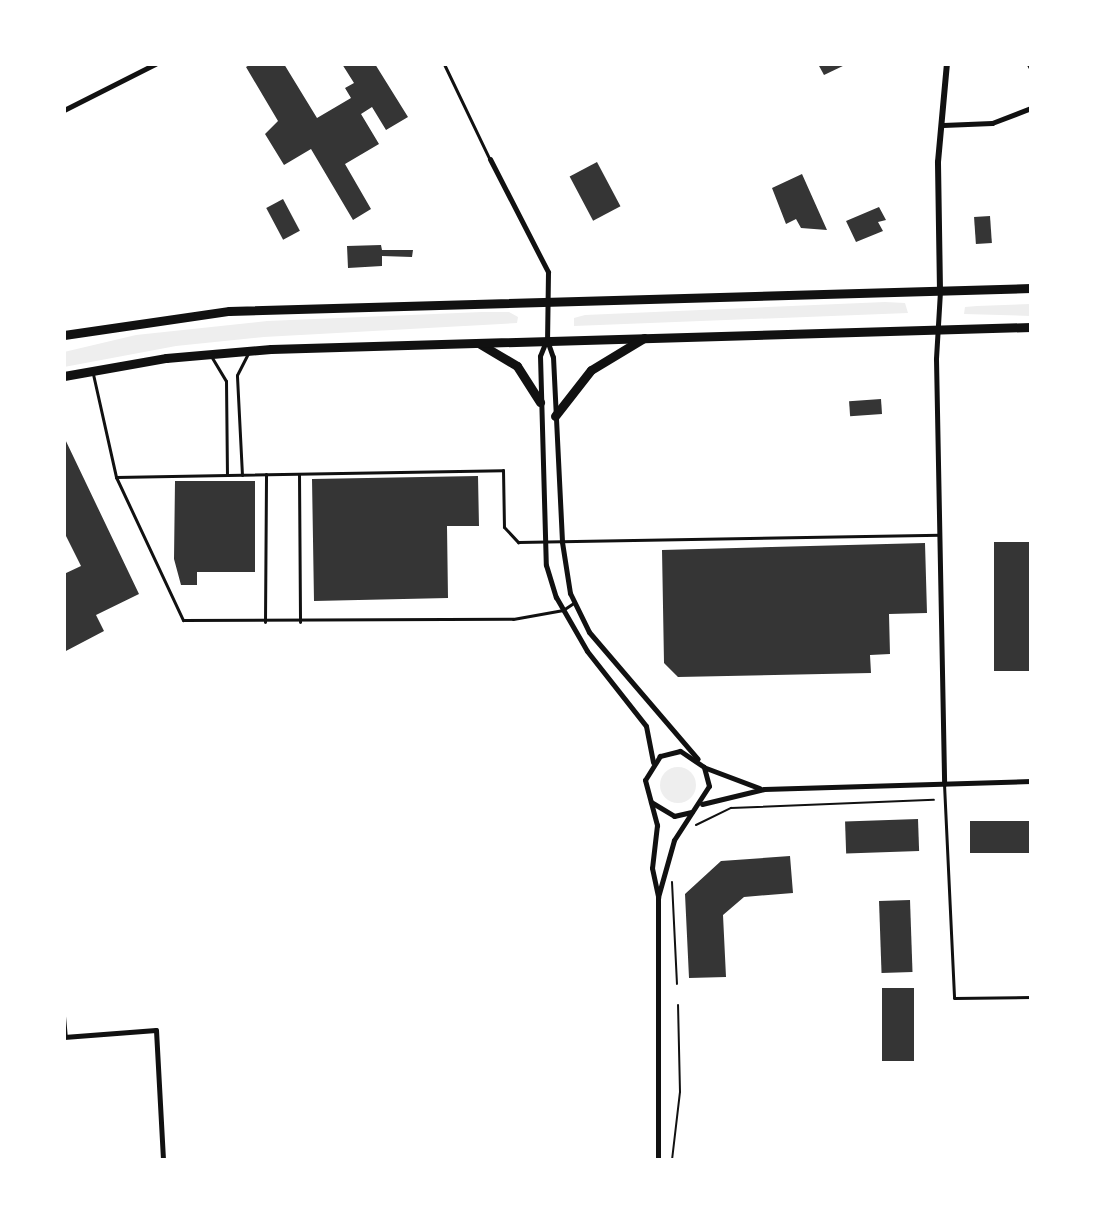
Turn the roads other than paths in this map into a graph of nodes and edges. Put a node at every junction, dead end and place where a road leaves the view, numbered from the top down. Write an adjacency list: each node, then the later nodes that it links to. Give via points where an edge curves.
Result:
1 (155, 64): 5 (street)
2 (444, 64): 7 (lane)
3 (947, 64): 6 (street)
4 (1031, 108): 6 (street, via 992,123)
5 (64, 110)
6 (943, 125): 9 (street, via 938,162)
7 (490, 159): 10 (street, via 546,266)
8 (1031, 288): 9 (highway)
9 (940, 291): 10 (highway); 12 (street)
10 (547, 301): 13 (highway, via 229,311); 15 (street)
11 (1031, 327): 12 (highway)
12 (936, 330): 14 (highway); 28 (street)
13 (64, 335)
14 (645, 338): 15 (highway); 22 (highway, via 591,370)
15 (547, 340): 16 (highway); 21 (street, via 540,356); 22 (street, via 553,357)
16 (477, 342): 17 (highway); 21 (highway, via 517,366)
17 (249, 351): 18 (highway); 26 (lane, via 237,375)
18 (209, 353): 19 (highway); 25 (lane, via 226,381)
19 (92, 370): 20 (highway); 27 (lane)
20 (64, 376)
21 (540, 402): 29 (street)
22 (555, 416): 30 (street)
23 (266, 474): 24 (lane); 26 (lane); 33 (lane)
24 (299, 474): 29 (lane, via 503,470 508,533 518,542); 34 (lane)
25 (227, 475): 26 (lane); 27 (lane)
26 (242, 475)
27 (116, 477): 33 (lane, via 183,620)
28 (940, 535): 30 (lane); 39 (street)
29 (544, 542): 30 (lane); 32 (street, via 548,574)
30 (562, 542): 31 (street)
31 (575, 602): 32 (lane); 35 (street, via 589,632)
32 (563, 610): 34 (lane, via 513,619); 36 (street, via 587,651 646,726)
33 (265, 622): 34 (lane)
34 (300, 622)
35 (698, 759): 36 (street, via 680,751); 37 (street)
36 (653, 762): 41 (street, via 645,780)
37 (704, 767): 40 (street); 42 (street, via 709,786)
38 (1031, 781): 39 (street)
39 (944, 784): 40 (street); 45 (lane, via 954,998)
40 (764, 789): 42 (street)
41 (648, 799): 43 (street, via 663,813); 44 (street, via 657,825 652,868)
42 (701, 804): 43 (street)
43 (693, 811): 44 (street, via 674,840)
44 (658, 897): 49 (street)
45 (1031, 997)
46 (64, 1016): 47 (lane)
47 (65, 1037): 48 (street, via 156,1030)
48 (163, 1160)
49 (658, 1160)

